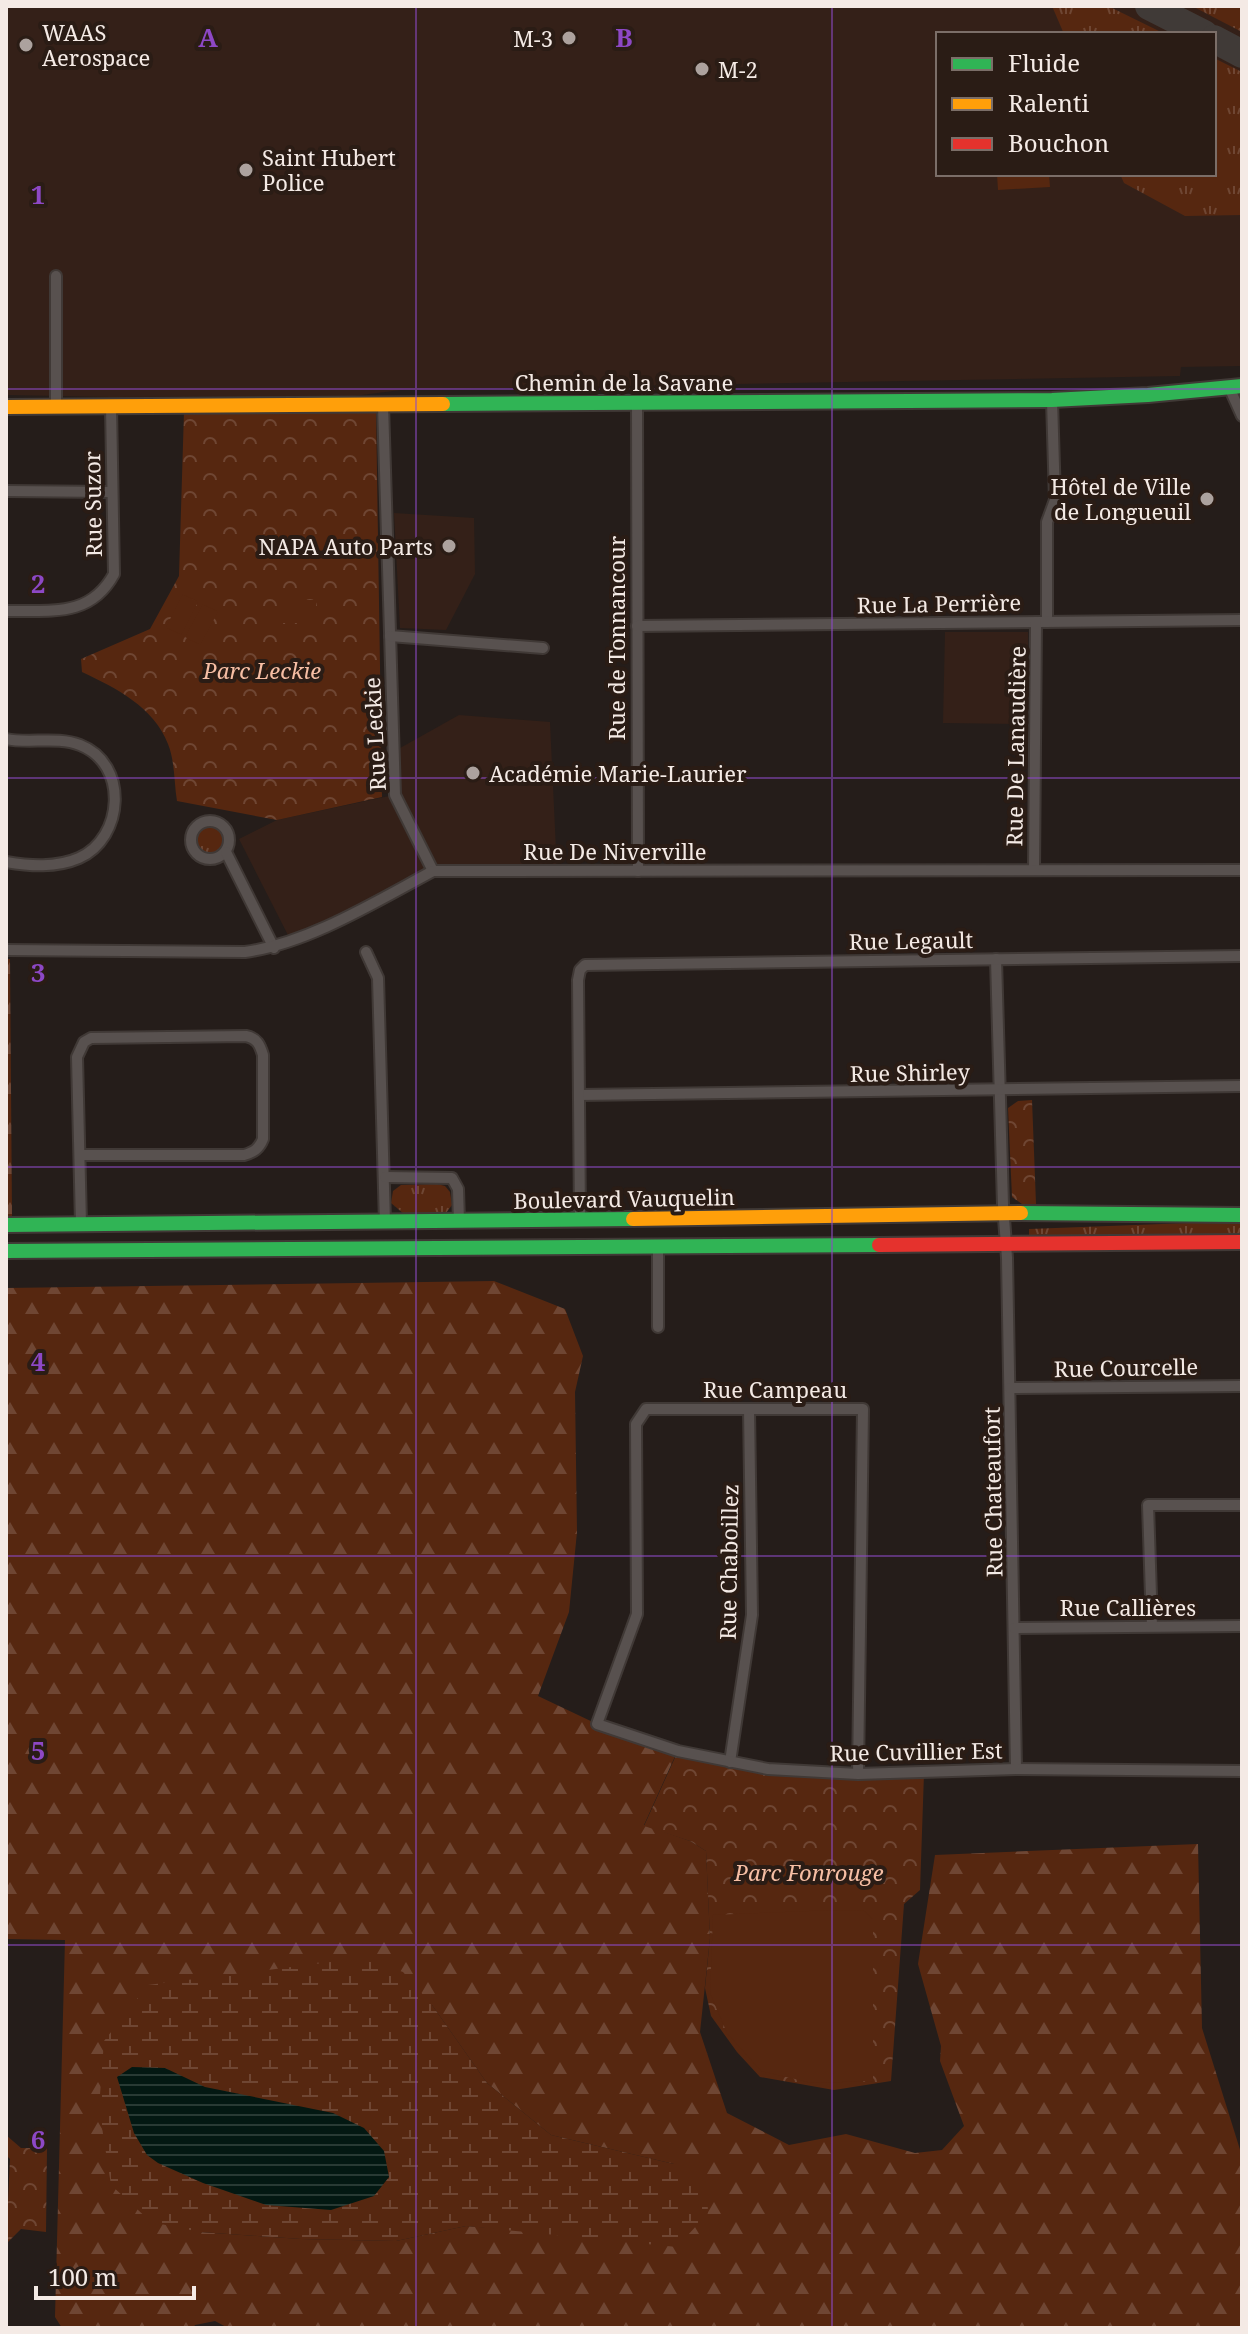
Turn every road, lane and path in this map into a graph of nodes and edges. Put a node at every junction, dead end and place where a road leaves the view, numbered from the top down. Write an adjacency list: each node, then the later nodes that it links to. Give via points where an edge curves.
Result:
1 (56, 276): 6 (street)
2 (1236, 387): 3 (street, Chemin de la Savane); 9 (street)
3 (1052, 400): 4 (street, Chemin de la Savane); 14 (street, Rue De Lanaudière, via 1055,500 1047,522)
4 (637, 404): 5 (street, Chemin de la Savane); 15 (street, Rue de Tonnancour)
5 (383, 405): 7 (street, Chemin de la Savane); 16 (street, Rue Leckie)
6 (56, 406): 7 (street, Chemin de la Savane); 8 (street, Chemin de la Savane)
7 (111, 406): 11 (street, Rue Suzor)
8 (6, 407)
9 (1242, 416)
10 (6, 491): 11 (street)
11 (111, 492): 12 (street, Rue Suzor, via 114,574 105,590 90,602 66,609)
12 (6, 611)
13 (1242, 620): 14 (street, Rue La Perrière)
14 (1042, 622): 15 (street, Rue La Perrière); 21 (street, Rue De Lanaudière)
15 (637, 626): 24 (street, Rue de Tonnancour)
16 (390, 636): 17 (street); 23 (street, Rue Leckie, via 395,795)
17 (543, 648)
18 (6, 739): 20 (street, via 80,745 103,763 115,796 107,835 87,853 56,864)
19 (226, 852): 25 (street)
20 (6, 862)
21 (1034, 870): 22 (street, Rue De Niverville); 24 (street, Rue De Niverville)
22 (1242, 870)
23 (433, 871): 24 (street, Rue De Niverville); 25 (street, Rue De Niverville)
24 (638, 871)
25 (274, 948): 26 (street, Rue De Niverville)
26 (6, 950)
27 (366, 952): 34 (street, via 378,978)
28 (1242, 956): 29 (street, Rue Legault)
29 (996, 959): 31 (street, Rue Chateaufort); 32 (street, Rue Legault, via 590,963 582,967 578,980)
30 (1242, 1086): 31 (street, Rue Shirley)
31 (1000, 1091): 32 (street, Rue Shirley); 35 (street, Rue Chateaufort)
32 (579, 1095): 37 (street)
33 (80, 1155): 33 (street, via 77,1057 84,1042 246,1036 260,1045 263,1139 253,1152); 40 (street)
34 (385, 1177): 38 (street, via 452,1178 458,1189); 39 (street)
35 (1004, 1213): 36 (street, Boulevard Vauquelin); 37 (street, Boulevard Vauquelin); 44 (street, Rue Chateaufort)
36 (1242, 1215)
37 (580, 1221): 38 (street, Boulevard Vauquelin)
38 (459, 1222): 39 (street, Boulevard Vauquelin)
39 (385, 1223): 40 (street, Boulevard Vauquelin)
40 (81, 1224): 41 (street, Boulevard Vauquelin)
41 (6, 1225)
42 (1242, 1242): 44 (street)
43 (658, 1245): 44 (street); 45 (street); 46 (street)
44 (1006, 1245): 48 (street, Rue Chateaufort)
45 (6, 1251)
46 (658, 1327)
47 (1242, 1386): 48 (street, Rue Courcelle)
48 (1010, 1388): 53 (street, Rue Chateaufort)
49 (749, 1409): 54 (street, Rue Campeau, via 646,1409 636,1424 637,1614); 55 (street, Rue Chaboillez, via 752,1615); 58 (street, Rue Campeau, via 863,1409)
50 (1242, 1505): 51 (street, via 1148,1505)
51 (1152, 1626): 52 (street, Rue Callières); 53 (street, Rue Callières)
52 (1242, 1626)
53 (1014, 1628): 56 (street, Rue Chateaufort)
54 (597, 1724): 55 (street, Rue Cuvillier Est)
55 (730, 1762): 58 (street, Rue Cuvillier Est)
56 (1016, 1769): 57 (street, Rue Cuvillier Est); 58 (street, Rue Cuvillier Est)
57 (1242, 1771)
58 (858, 1774)

